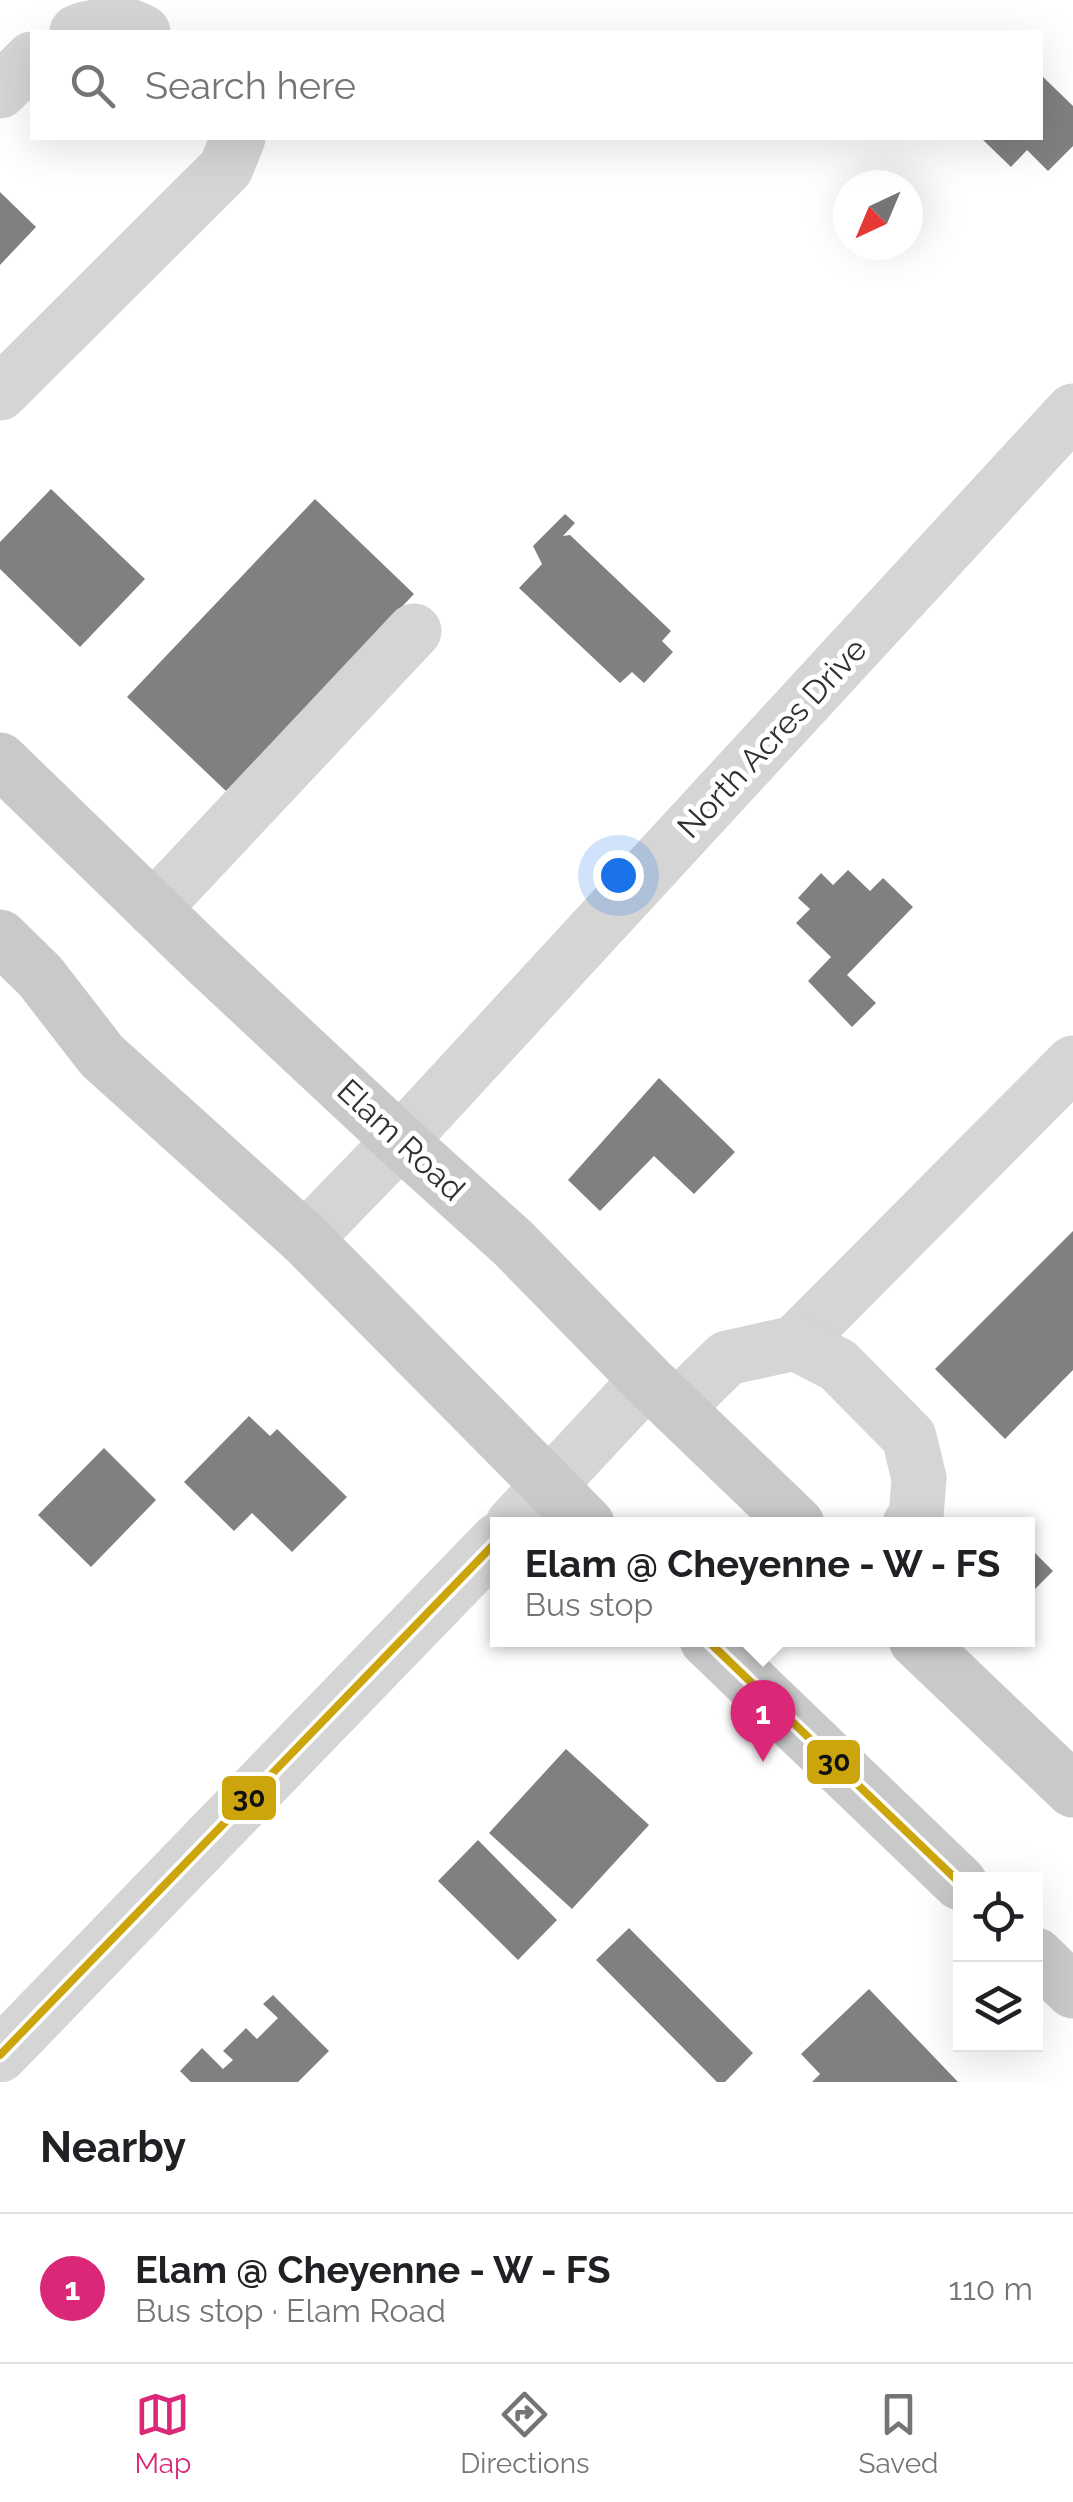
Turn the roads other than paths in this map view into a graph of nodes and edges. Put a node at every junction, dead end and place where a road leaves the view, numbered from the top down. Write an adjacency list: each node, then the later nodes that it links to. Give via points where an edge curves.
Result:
1 (80, 30): 2 (street, via 120,22)
2 (138, 30)
3 (30, 62): 4 (street)
4 (0, 91)
5 (237, 140): 6 (street, via 226,168)
6 (0, 393)
7 (1073, 411): 13 (street, North Acres Drive)
8 (414, 631): 10 (street)
9 (0, 760): 10 (main road, Elam Road)
10 (153, 909): 13 (main road, Elam Road)
11 (0, 937): 14 (main road, via 102,1056)
12 (1073, 1063): 15 (street)
13 (400, 1141): 14 (street, North Acres Drive); 16 (main road, Elam Road, via 513,1243)
14 (305, 1239): 17 (main road)
15 (795, 1343): 16 (street, via 727,1358); 20 (street, via 838,1365 910,1437 919,1478)
16 (662, 1394): 17 (street); 19 (main road, Elam Road)
17 (531, 1506): 18 (main road)
18 (565, 1517)
19 (790, 1517)
20 (916, 1517)
21 (490, 1548): 28 (street)
22 (714, 1647): 25 (main road)
23 (923, 1647): 24 (main road)
24 (1073, 1790)
25 (953, 1876)
26 (1043, 1962): 27 (main road)
27 (1073, 1991)
28 (0, 2055)

